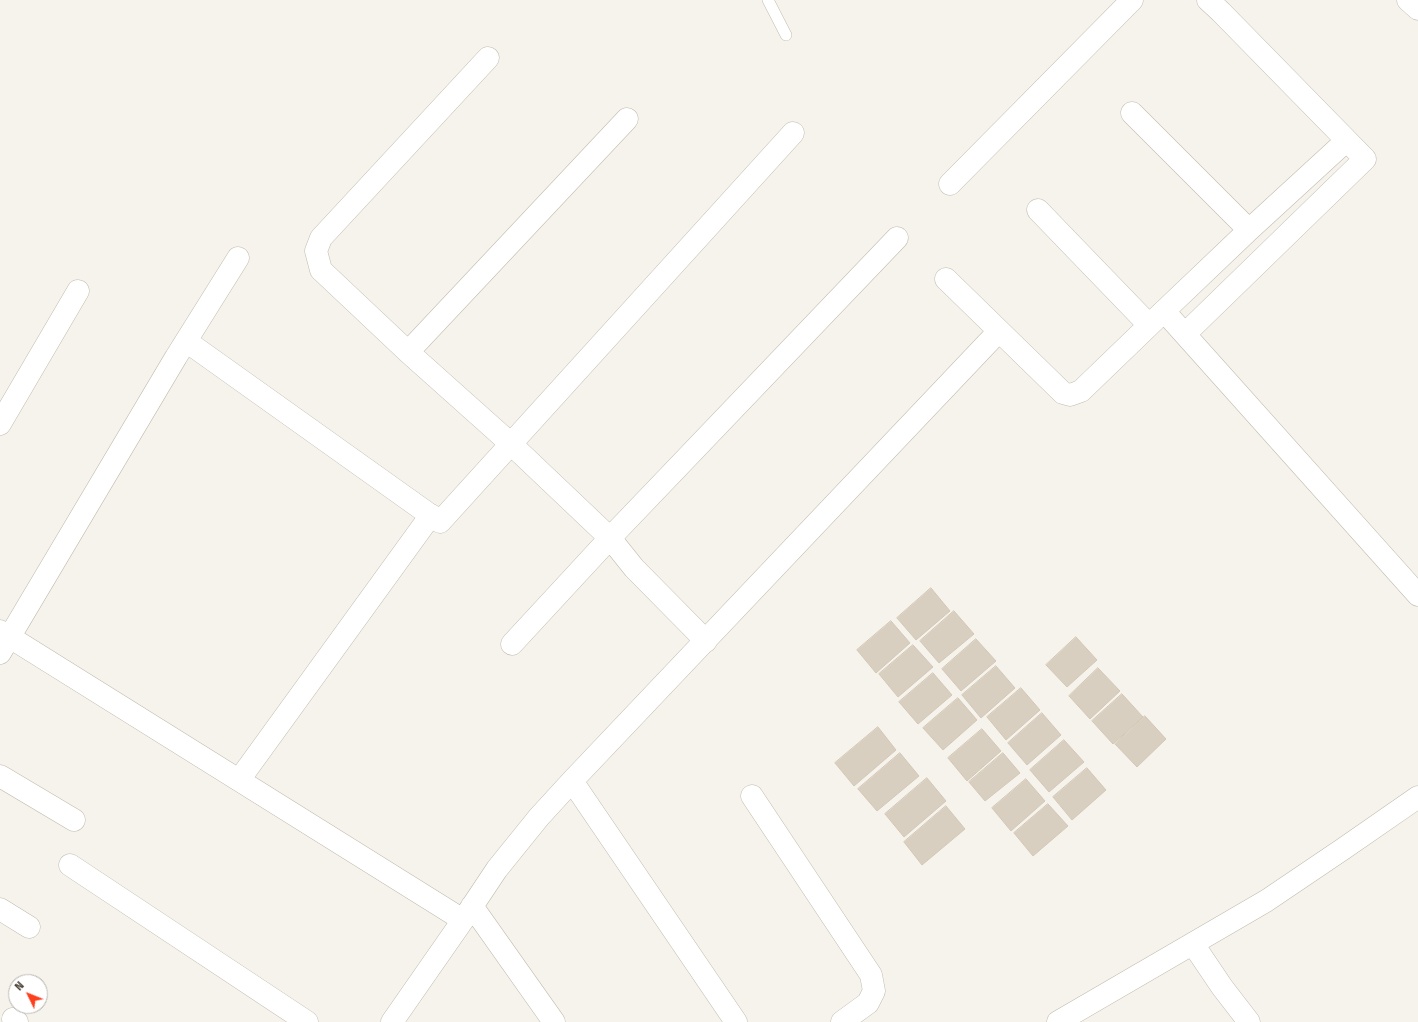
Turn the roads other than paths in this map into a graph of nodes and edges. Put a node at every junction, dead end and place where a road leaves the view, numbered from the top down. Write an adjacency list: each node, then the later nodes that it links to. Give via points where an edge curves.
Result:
1 (768, 0): 6 (lane)
2 (1132, 0): 12 (street)
3 (1208, 0): 11 (street)
4 (1408, 0): 5 (street)
5 (1418, 9)
6 (786, 35)
7 (488, 58): 23 (street, via 321,238 316,251 321,270)
8 (1132, 113): 14 (street)
9 (627, 119): 23 (street)
10 (793, 133): 25 (street)
11 (1346, 141): 14 (street); 21 (street, via 1365,159)
12 (950, 184)
13 (1038, 210): 19 (street)
14 (1249, 230): 19 (street)
15 (897, 238): 27 (street)
16 (238, 258): 22 (street)
17 (946, 280): 20 (street)
18 (78, 291): 24 (street)
19 (1157, 318): 20 (street, via 1081,391 1070,395 1063,393); 21 (street)
20 (999, 331): 30 (street)
21 (1185, 334): 28 (street)
22 (186, 341): 26 (street); 29 (street)
23 (408, 352): 25 (street)
24 (0, 424)
25 (511, 444): 26 (street, via 440,522); 27 (street)
26 (431, 516): 33 (street)
27 (610, 538): 30 (street, via 634,568); 31 (street)
28 (1418, 595)
29 (3, 641): 33 (street)
30 (706, 641): 34 (street)
31 (512, 644)
32 (0, 776): 37 (street)
33 (239, 780): 40 (street)
34 (572, 780): 40 (street, via 497,869); 46 (street)
35 (752, 796): 47 (street, via 871,975 874,991 868,1003)
36 (1418, 797): 42 (street, via 1266,901)
37 (74, 820)
38 (70, 865): 43 (street)
39 (0, 910): 41 (street)
40 (468, 913): 44 (street); 45 (street)
41 (29, 927)
42 (1193, 944): 48 (street); 49 (street)
43 (307, 1022)
44 (392, 1022)
45 (554, 1022)
46 (736, 1022)
47 (842, 1022)
48 (1058, 1022)
49 (1248, 1022)

